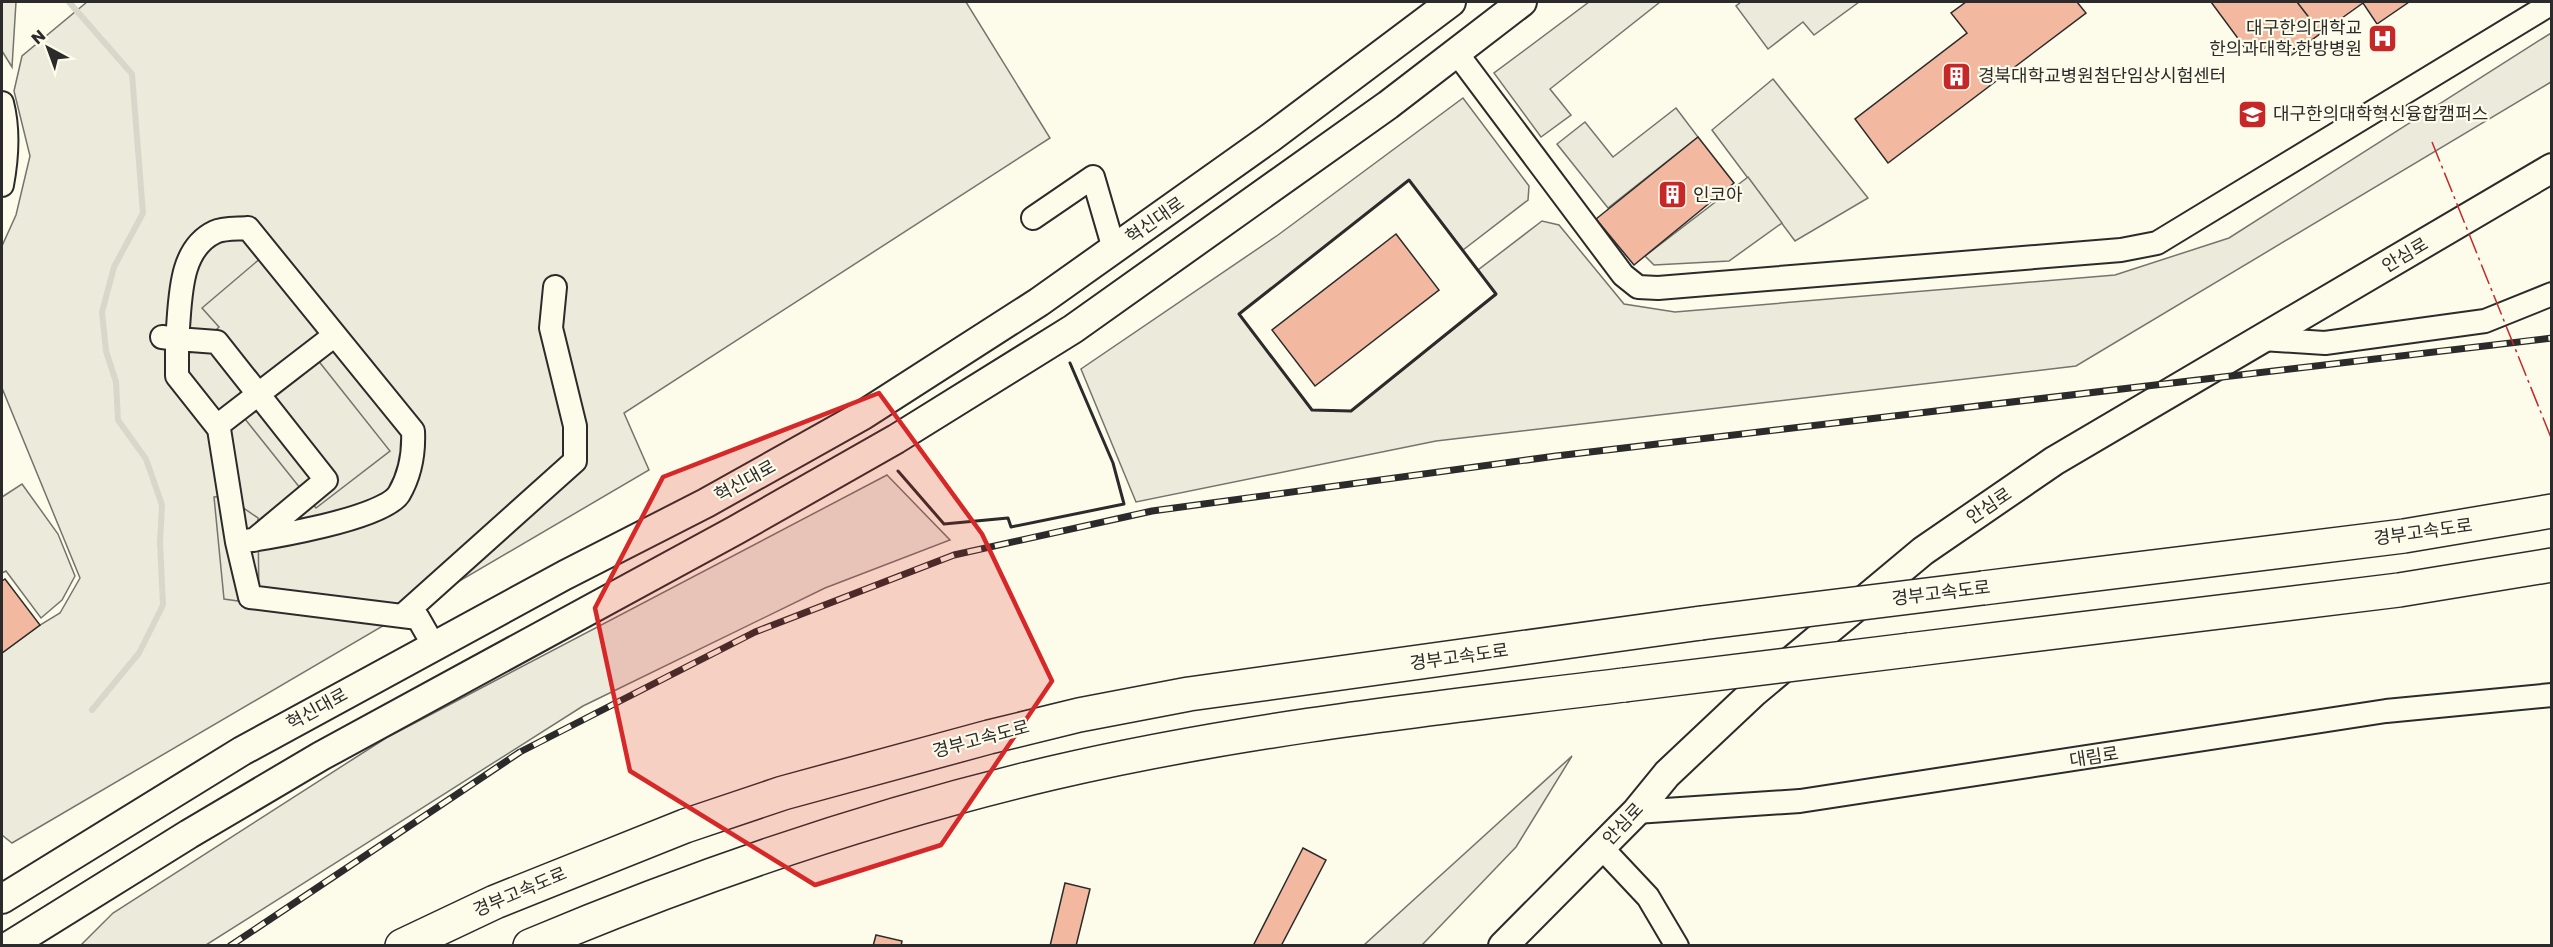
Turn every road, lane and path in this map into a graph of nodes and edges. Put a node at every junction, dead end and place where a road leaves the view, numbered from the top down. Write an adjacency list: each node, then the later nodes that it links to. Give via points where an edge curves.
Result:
1 (1451, 2): 9 (main road, 혁신대로)
2 (1522, 2): 4 (main road)
3 (2552, 3): 4 (street, via 2157,243 2121,250 1658,288 1638,287 1623,275)
4 (1456, 52): 27 (main road, via 1389,105 1073,328 897,440 321,756)
5 (2, 103): 7 (street, via 6,164)
6 (2552, 168): 14 (main road, 안심로)
7 (2, 185)
8 (1033, 218): 9 (street, via 1093,177)
9 (1114, 249): 21 (main road, 혁신대로, via 863,415 706,503)
10 (555, 287): 20 (street, via 551,328 575,426 575,461)
11 (2552, 294): 14 (street, via 2485,321 2325,343)
12 (335, 335): 13 (street, via 248,228 216,231 196,247 186,262); 15 (street); 18 (street, via 413,431 414,453 398,495 368,514)
13 (170, 338): 15 (street, via 217,342); 16 (street, via 177,376)
14 (2262, 339): 23 (main road, 안심로, via 2054,461 1923,551 1753,693 1667,774)
15 (258, 394): 16 (street); 18 (street, via 326,480)
16 (217, 426): 18 (street)
17 (2552, 512): 28 (highway, 경부고속도로, bridge, via 2404,536 1701,623 1189,694 1079,714 783,794 685,826 495,902)
18 (246, 541): 20 (street, via 250,597)
19 (2552, 565): 29 (highway, bridge, via 2389,591 1290,729 1054,772 949,799 779,851)
20 (402, 616): 21 (street, via 418,618)
21 (434, 646): 25 (main road, 혁신대로, via 242,751)
22 (2552, 695): 23 (street, 대림로, via 2386,711 1800,801)
23 (1636, 812): 24 (main road, 안심로)
24 (1602, 847): 30 (main road, 안심로); 31 (street, via 1648,897)
25 (2, 898)
26 (2, 908): 27 (main road)
27 (16, 944)
28 (402, 945)
29 (530, 945)
30 (1503, 945)
31 (1677, 945)

